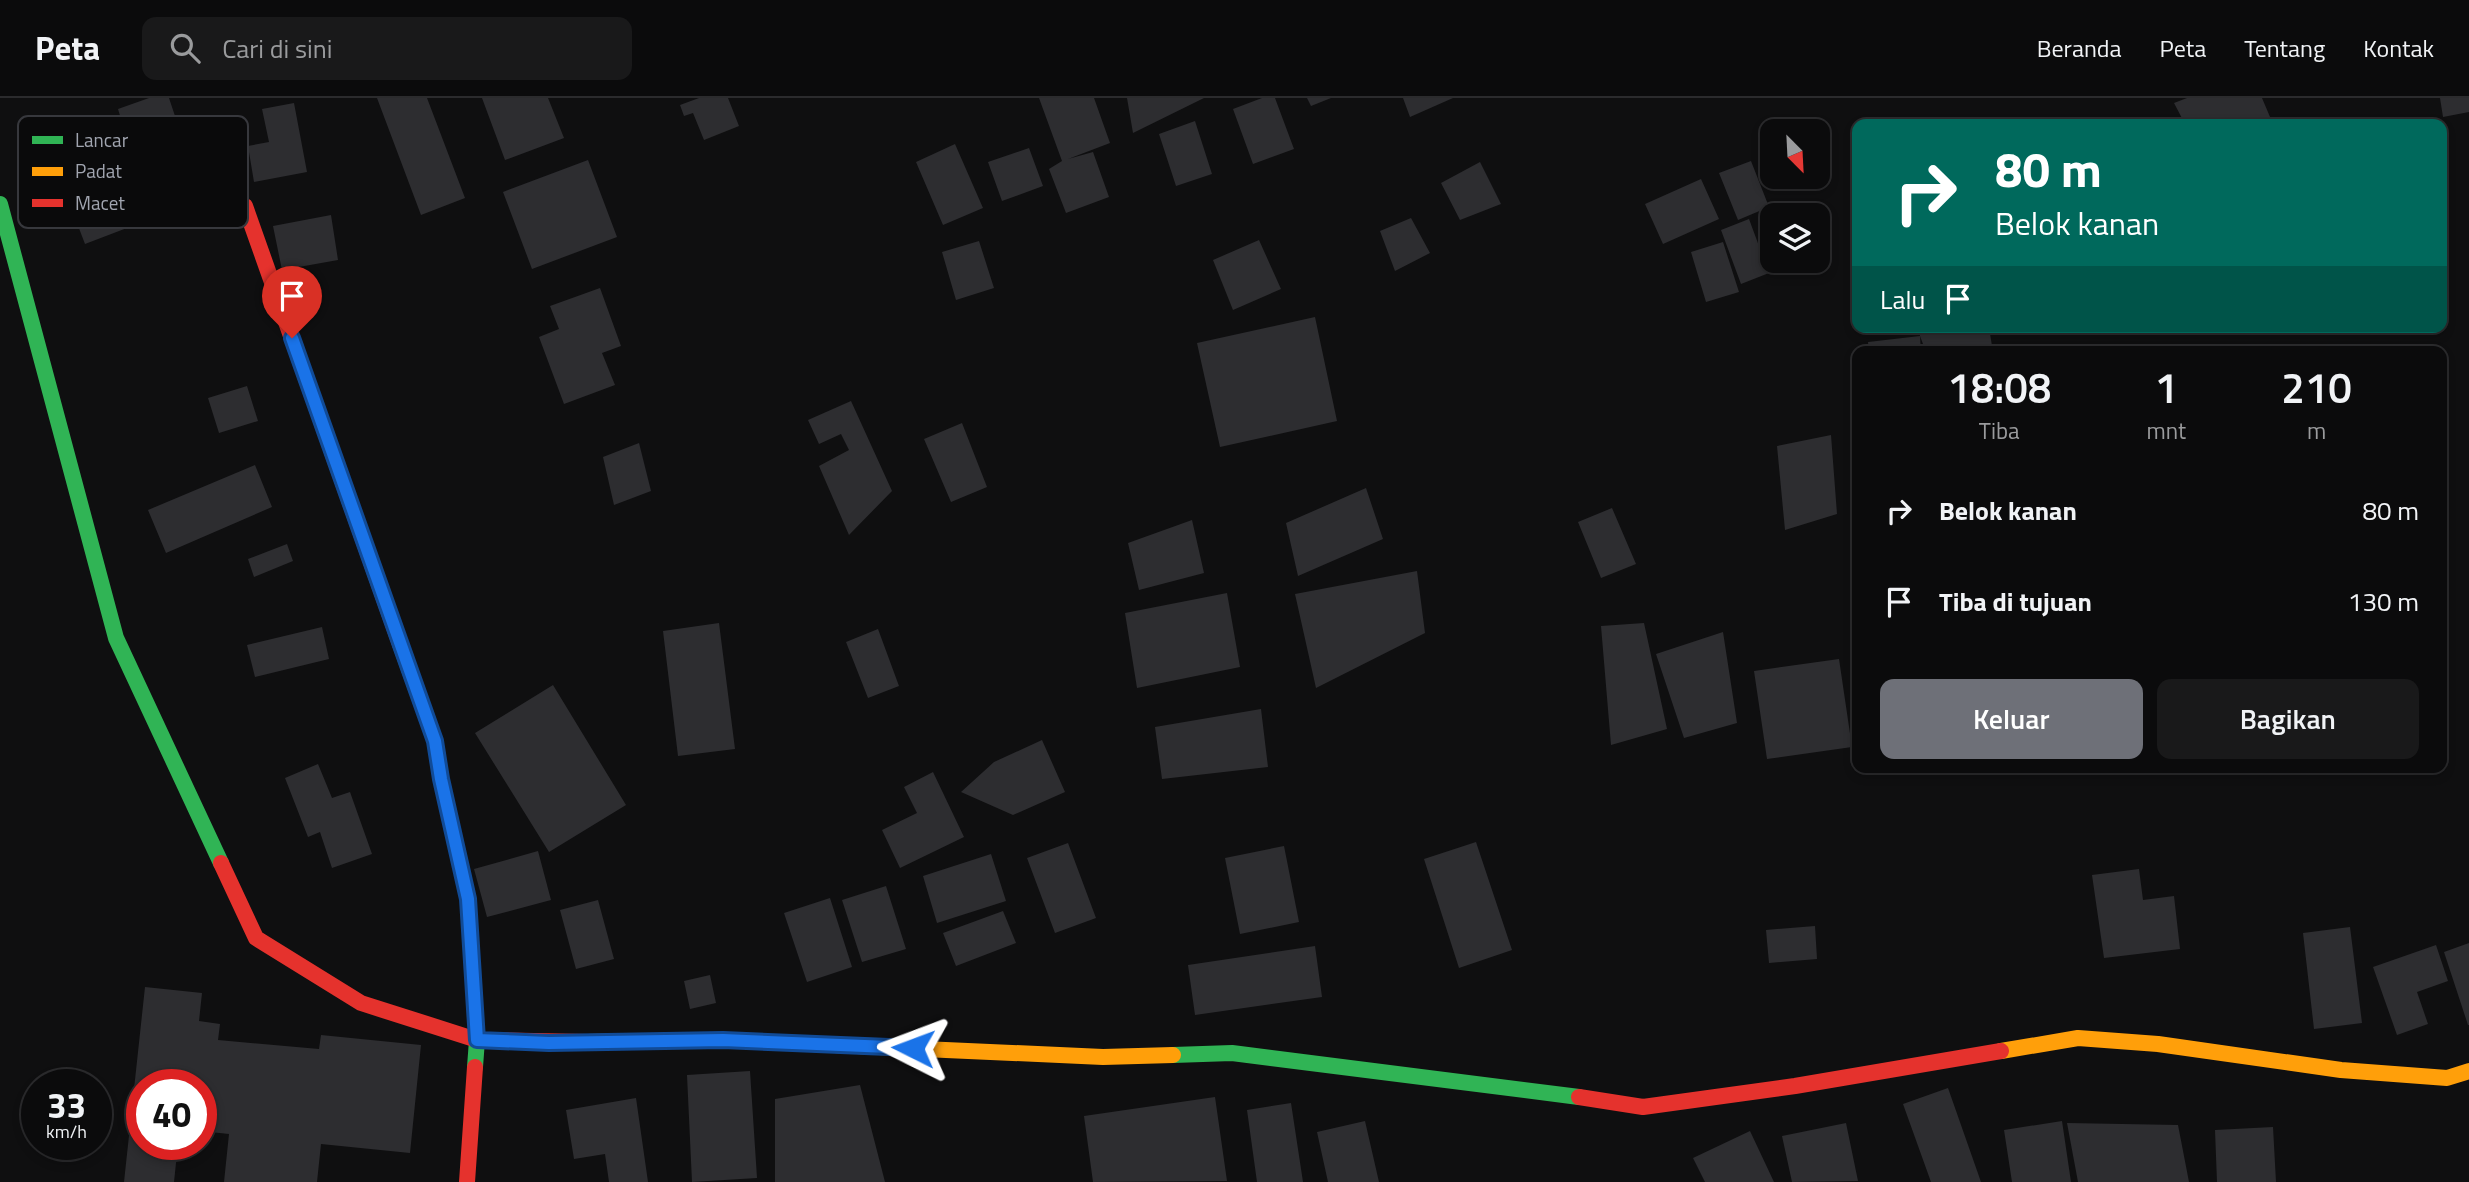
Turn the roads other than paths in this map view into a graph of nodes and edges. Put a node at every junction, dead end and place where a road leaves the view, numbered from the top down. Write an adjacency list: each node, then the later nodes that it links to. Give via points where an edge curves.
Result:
1 (0, 204): 3 (street, via 116,638 256,938 361,1003)
2 (248, 212): 3 (street, via 435,741 468,899)
3 (477, 1040): 4 (street, via 723,1040 1103,1057 1233,1053 1643,1107 2078,1038 2158,1044 2341,1070 2447,1078); 5 (street)
4 (2469, 1071)
5 (467, 1182)

